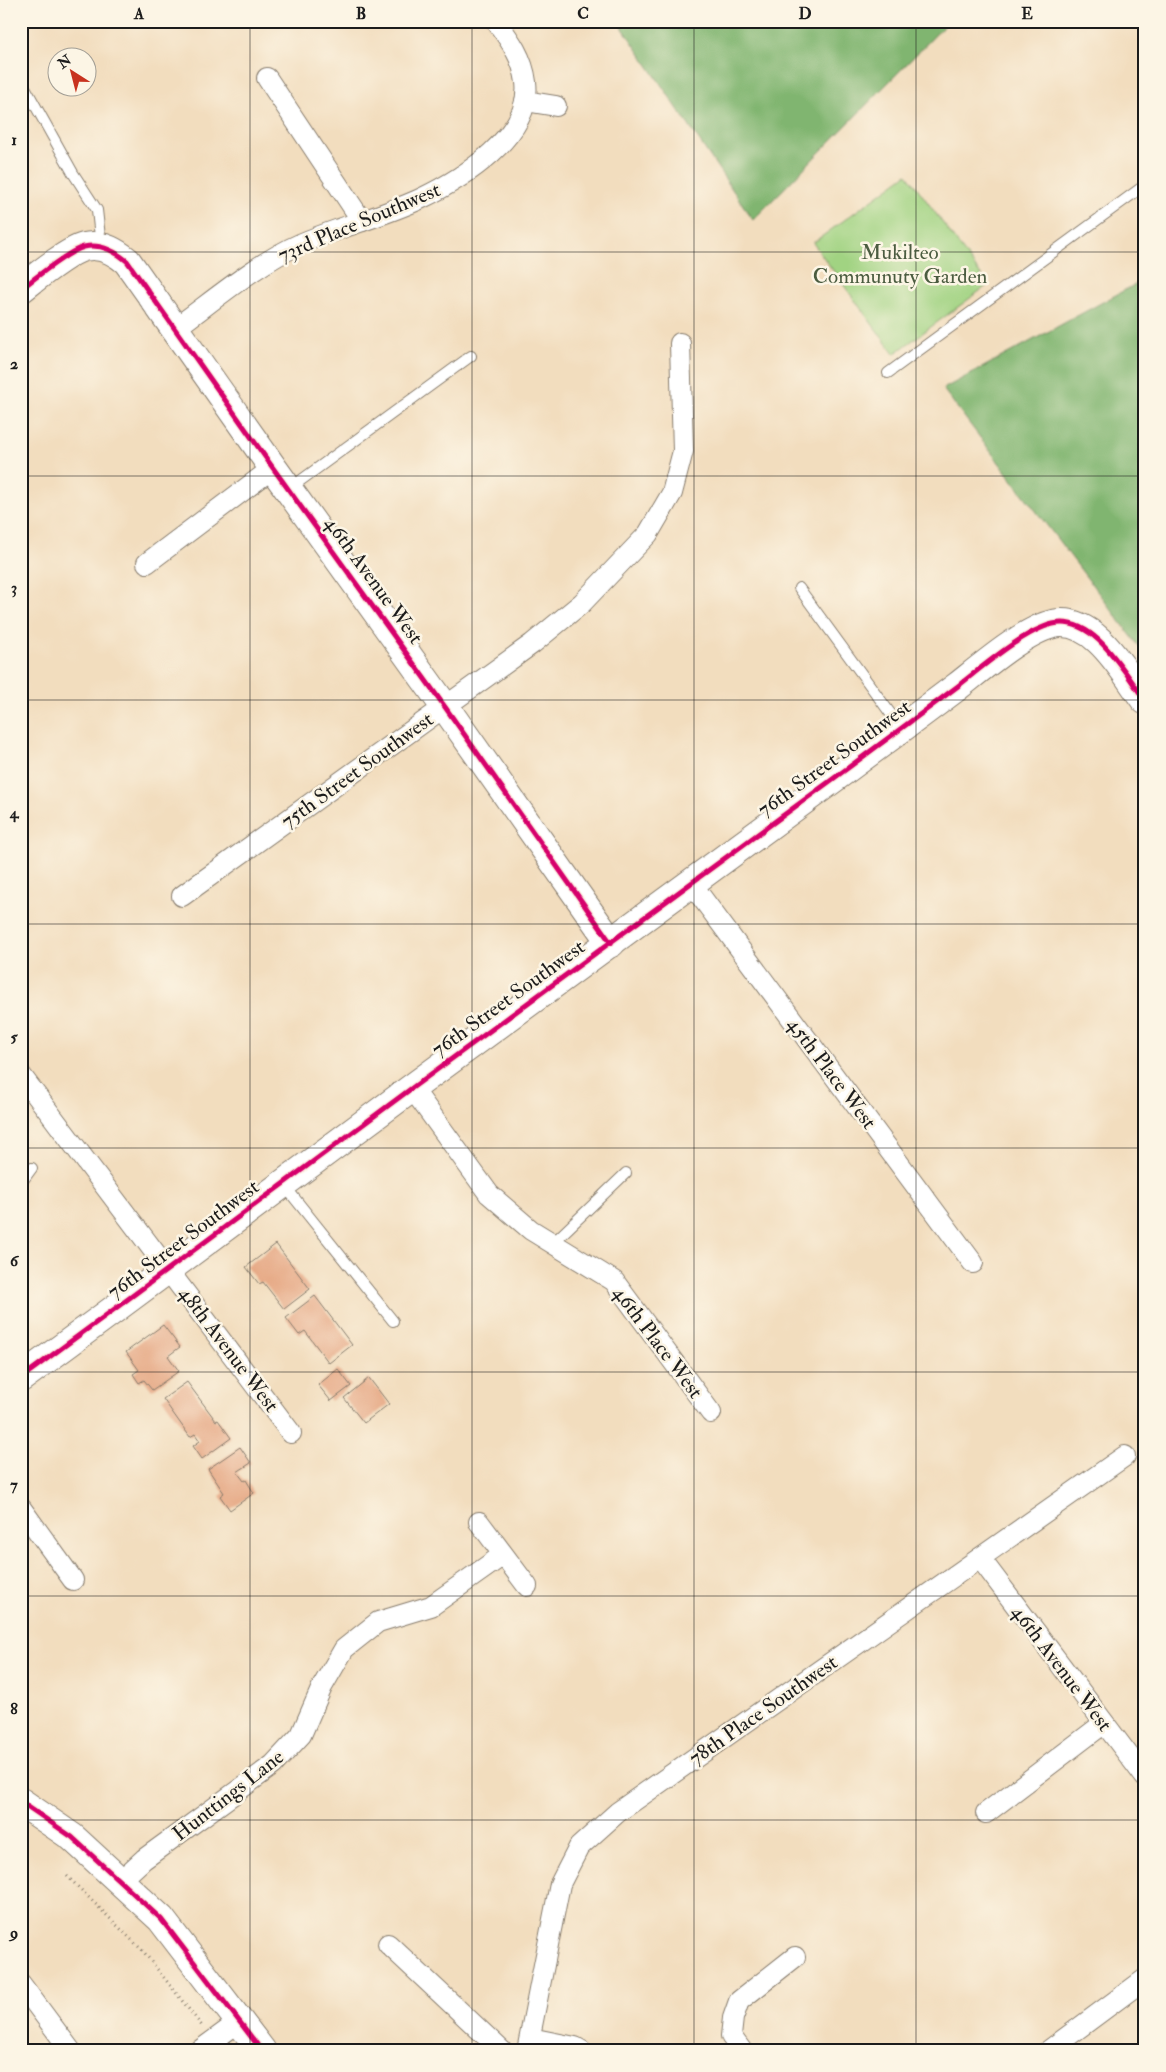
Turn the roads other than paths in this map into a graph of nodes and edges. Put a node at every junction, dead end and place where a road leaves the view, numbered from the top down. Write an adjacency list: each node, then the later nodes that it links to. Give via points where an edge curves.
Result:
1 (496, 21): 4 (street, via 522,66 526,83)
2 (267, 78): 7 (street)
3 (26, 89): 8 (lane, via 97,210)
4 (525, 101): 5 (street); 7 (street, 73rd Place Southwest, via 511,132 483,159 422,198)
5 (556, 106)
6 (1145, 185): 13 (lane)
7 (362, 221): 10 (street, 73rd Place Southwest, via 299,244 275,257)
8 (101, 247): 9 (street, via 83,247); 10 (street, 46th Avenue West, via 116,252 127,261)
9 (21, 289)
10 (174, 329): 14 (street, 46th Avenue West)
11 (680, 342): 18 (street, 75th Street Southwest, via 683,451 672,493 648,534 582,603)
12 (471, 356): 14 (lane)
13 (888, 373)
14 (280, 479): 15 (street); 18 (street, 46th Avenue West)
15 (147, 563)
16 (798, 588): 19 (lane)
17 (1145, 700): 19 (street, 76th Street Southwest, via 1101,643 1083,628 1069,623 1053,624 1002,652)
18 (446, 706): 21 (street, 75th Street Southwest); 22 (street, 46th Avenue West)
19 (902, 729): 20 (street, 76th Street Southwest)
20 (691, 883): 22 (street, 76th Street Southwest); 30 (street, 45th Place West)
21 (182, 896)
22 (611, 943): 24 (street, 76th Street Southwest)
23 (21, 1075): 31 (street, 48th Avenue West)
24 (412, 1088): 28 (street, 76th Street Southwest); 29 (street, 46th Place West, via 489,1194 531,1230)
25 (32, 1168): 27 (lane)
26 (626, 1173): 29 (lane)
27 (21, 1183)
28 (284, 1184): 31 (street, 76th Street Southwest); 32 (lane)
29 (553, 1243): 34 (street, 46th Place West, via 614,1281)
30 (973, 1263)
31 (170, 1270): 33 (street, 76th Street Southwest); 35 (street, 48th Avenue West)
32 (393, 1321)
33 (21, 1378)
34 (711, 1413)
35 (291, 1432)
36 (1125, 1456): 40 (street, 78th Place Southwest)
37 (21, 1508): 41 (street)
38 (479, 1522): 39 (street)
39 (503, 1555): 42 (street); 47 (street, Hunttings Lane, via 431,1606 378,1622 344,1649 322,1687 301,1735 273,1765)
40 (980, 1558): 43 (street, 46th Avenue West); 53 (street, 78th Place Southwest, via 618,1812 579,1847 560,1884)
41 (73, 1580)
42 (527, 1586)
43 (1104, 1724): 44 (street, 46th Avenue West); 46 (street)
44 (1145, 1777)
45 (21, 1802): 47 (street, via 72,1837)
46 (986, 1813)
47 (120, 1881): 52 (street, via 161,1919)
48 (388, 1944): 57 (street)
49 (795, 1957): 59 (street, via 739,2001 731,2036)
50 (1145, 1979): 60 (street)
51 (21, 1984): 55 (street)
52 (240, 2021): 54 (street); 56 (street)
53 (528, 2044): 58 (street, via 575,2046)
54 (206, 2046)
55 (71, 2051)
56 (262, 2051)
57 (502, 2051)
58 (582, 2051)
59 (742, 2051)
60 (1048, 2051)

